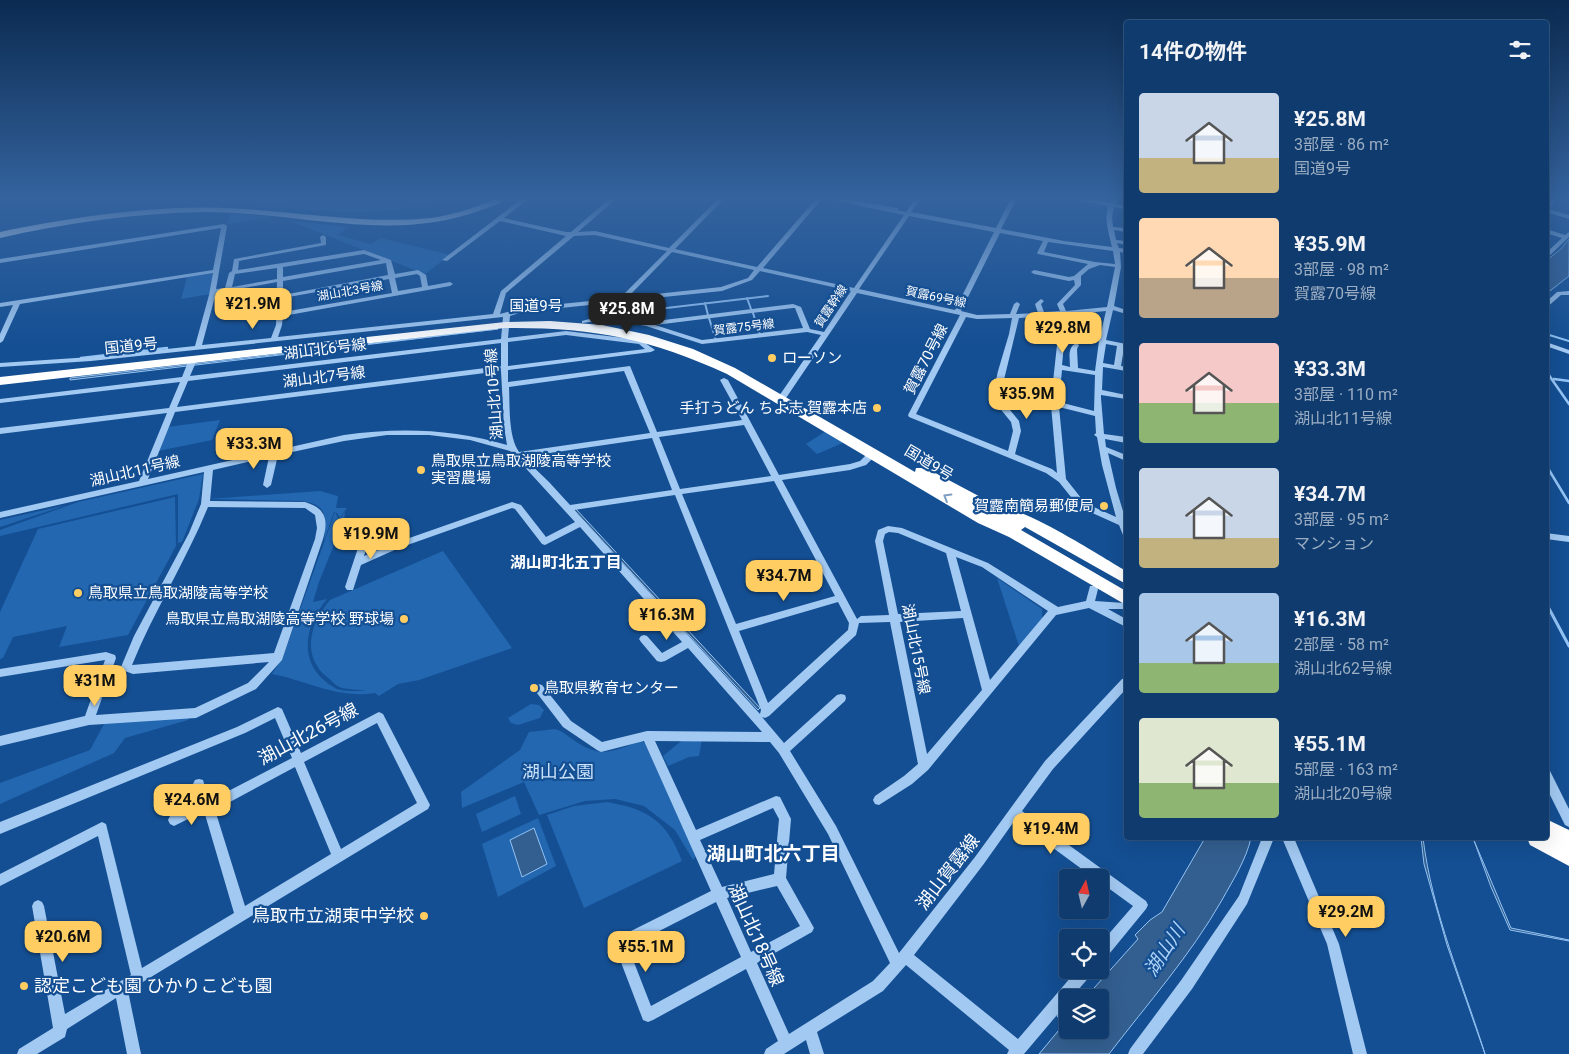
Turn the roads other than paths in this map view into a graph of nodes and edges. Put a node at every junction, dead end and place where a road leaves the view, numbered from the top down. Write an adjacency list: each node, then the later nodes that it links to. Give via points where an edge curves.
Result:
1 (71, 249): 15 (street)
2 (220, 249): 22 (street)
3 (295, 249): 23 (street, via 236,260)
4 (459, 249): 16 (street)
5 (554, 249): 51 (street, via 503,292)
6 (666, 249): 12 (street, 賀露69号線)
7 (777, 249): 20 (street)
8 (883, 249): 32 (street, 賀露幹線)
9 (990, 249): 46 (street)
10 (1042, 249): 18 (street, via 1040,253)
11 (1109, 249): 13 (street)
12 (670, 250): 20 (street, 賀露69号線); 37 (street)
13 (1115, 250): 14 (street); 21 (street)
14 (1124, 251)
15 (0, 260)
16 (444, 260)
17 (388, 261): 19 (street, 湖山北3号線, via 364,252); 26 (street, 湖山北3号線); 28 (street)
18 (1092, 264): 21 (street); 27 (street)
19 (280, 265): 23 (street, 湖山北3号線); 28 (street)
20 (761, 269): 32 (street, 賀露69号線); 37 (street, via 743,283 722,289)
21 (1117, 270): 25 (street); 44 (street)
22 (216, 271): 33 (street); 40 (street)
23 (235, 272): 31 (street)
24 (1034, 272): 27 (street, via 1069,280)
25 (1124, 274)
26 (392, 277): 30 (street, via 418,272 423,275); 35 (street, 湖山北3号線); 36 (street)
27 (1078, 277): 47 (street, via 1079,284 1060,304)
28 (279, 280): 31 (street); 36 (street)
29 (450, 284): 30 (street)
30 (426, 288): 35 (street)
31 (228, 289): 33 (street)
32 (855, 290): 46 (street, 賀露69号線); 56 (street, 賀露幹線)
33 (212, 292): 67 (street)
34 (1569, 293): 41 (street, via 1559,293)
35 (394, 294): 48 (street, 湖山北3号線)
36 (280, 297): 48 (street)
37 (620, 300): 38 (street)
38 (612, 301): 51 (street, via 521,310); 52 (street, via 614,318)
39 (1041, 301): 49 (street, via 1038,304)
40 (18, 302): 43 (street); 60 (street)
41 (1549, 303)
42 (1017, 304): 50 (street)
43 (0, 305)
44 (1109, 308): 45 (street); 47 (street, 賀露69号線); 61 (street)
45 (1124, 312)
46 (960, 314): 50 (street, 賀露69号線, via 988,318); 101 (street, 賀露70号線, via 912,416)
47 (1064, 314): 49 (street, 賀露69号線)
48 (279, 315): 57 (street)
49 (1040, 315): 50 (street, 賀露69号線); 73 (street, via 1061,345)
50 (1014, 316): 84 (street, via 1015,330 999,376)
51 (503, 319): 53 (highway, 国道9号); 57 (street); 62 (street, 湖山北10号線); 78 (highway, 国道9号); 82 (highway, 国道9号); 86 (highway, 国道9号, via 577,326 645,338 710,360)
52 (621, 321): 53 (street, 賀露75号線); 54 (street, 賀露75号線)
53 (584, 322): 58 (highway, 国道9号)
54 (645, 325): 55 (street, 賀露75号線, via 709,343); 55 (street, via 793,306 798,307); 58 (street)
55 (807, 330): 56 (street)
56 (825, 334): 86 (street, 賀露幹線)
57 (274, 339): 67 (street)
58 (671, 339): 86 (highway, 国道9号, via 720,358)
59 (1549, 339): 66 (street)
60 (0, 341)
61 (1102, 341): 64 (street); 71 (street)
62 (504, 342): 68 (street, 湖山北6号線, via 566,333 641,342); 75 (street, 湖山北10号線); 80 (street, 湖山北6号線)
63 (1076, 345): 77 (street)
64 (1124, 345): 74 (street)
65 (1549, 345): 69 (street)
66 (1569, 346)
67 (198, 347): 72 (street)
68 (651, 350): 75 (street, 湖山北7号線)
69 (1569, 352)
70 (192, 362): 80 (street)
71 (1099, 364): 74 (street); 79 (street)
72 (0, 365)
73 (1059, 367): 77 (street); 89 (street)
74 (1118, 367): 76 (street)
75 (504, 368): 83 (street, 湖山北10号線); 90 (street, 湖山北7号線)
76 (1124, 368)
77 (1074, 369): 79 (street)
78 (0, 374)
79 (1099, 374): 85 (street)
80 (185, 379): 88 (street, 湖山北6号線); 90 (street)
81 (724, 380): 92 (street)
82 (0, 381)
83 (505, 384): 94 (street, via 627,368); 98 (street, 湖山北10号線)
84 (998, 389): 89 (street); 101 (street, via 1002,406 1015,421 1017,431)
85 (1099, 392): 87 (street); 91 (street)
86 (783, 396): 99 (highway, 国道9号); 111 (highway, 国道9号, via 909,464)
87 (1124, 397)
88 (0, 401)
89 (1055, 402): 91 (street); 105 (street)
90 (172, 410): 93 (street, 湖山北7号線); 106 (street)
91 (1097, 414): 95 (street)
92 (746, 422): 94 (street); 104 (street)
93 (0, 431)
94 (654, 435): 98 (street); 108 (street)
95 (1098, 435): 96 (street); 97 (street)
96 (1124, 440)
97 (1102, 448): 102 (street); 114 (street)
98 (515, 452): 100 (street, 湖山北11号線, via 457,434 403,431 350,437); 110 (street, 湖山北10号線)
99 (873, 453): 104 (street, via 856,466); 111 (highway, 国道9号, one-way to 99)
100 (274, 454): 103 (street, 湖山北11号線); 107 (street)
101 (1011, 456): 105 (street, 賀露70号線, via 1049,471)
102 (1124, 457)
103 (209, 468): 106 (street, 湖山北11号線); 109 (street)
104 (776, 477): 108 (street); 126 (street)
105 (1062, 480): 114 (street, 賀露70号線, via 1082,505)
106 (142, 483): 112 (street, 湖山北11号線)
107 (267, 484)
108 (676, 491): 110 (street); 133 (street)
109 (205, 504): 136 (street, via 299,504 311,506 319,513 322,521 320,539); 136 (street, via 126,667 132,670)
110 (568, 508): 113 (street, 湖山北10号線)
111 (987, 514): 122 (highway, via 1025,520); 124 (highway, 国道9号, via 1006,519); 125 (highway, via 1004,535); 127 (highway, 国道9号)
112 (0, 515)
113 (581, 523): 119 (street, via 545,542 518,507 512,506); 135 (street, 湖山北10号線)
114 (1124, 524)
115 (369, 527): 116 (street); 119 (street, via 383,525); 121 (street)
116 (348, 528)
117 (1549, 536): 118 (street)
118 (1569, 539)
119 (396, 546): 121 (street)
120 (950, 550): 128 (street, 湖山北15号線, via 986,565); 129 (street); 130 (street, 湖山北15号線, via 896,529 881,532 879,541)
121 (358, 563): 123 (street)
122 (1124, 577)
123 (350, 587)
124 (1124, 587)
125 (1091, 597): 127 (highway); 128 (street); 132 (street)
126 (841, 598): 133 (street); 142 (street, via 854,623 852,632)
127 (1124, 605)
128 (1056, 611): 140 (street)
129 (967, 614): 130 (street); 140 (street)
130 (894, 618): 131 (street); 151 (street, 湖山北15号線)
131 (861, 620)
132 (1124, 622)
133 (732, 629): 142 (street)
134 (644, 639): 135 (street, via 661,658)
135 (689, 643): 144 (street, 湖山北10号線)
136 (278, 657): 143 (street, via 252,686 196,713)
137 (0, 673): 143 (street, via 106,656 111,658)
138 (1124, 684): 156 (street, 湖山賀露線, via 1050,765)
139 (538, 688): 146 (street, via 567,724 601,747)
140 (987, 690): 151 (street)
141 (841, 698): 149 (street)
142 (766, 710): 144 (street)
143 (88, 720): 148 (street)
144 (760, 721): 147 (street, 湖山北10号線)
145 (241, 730): 150 (street, via 278,712); 159 (street)
146 (647, 736): 147 (street); 161 (street, 湖山北18号線)
147 (772, 737): 149 (street, 湖山北10号線)
148 (0, 741)
149 (783, 750): 175 (street, 湖山北10号線, via 850,864)
150 (297, 761): 155 (street, 湖山北26号線); 166 (street); 166 (street, 湖山北26号線, via 379,717 424,805)
151 (924, 766): 154 (street)
152 (1549, 781): 158 (street)
153 (199, 784): 155 (street)
154 (879, 800)
155 (207, 806): 157 (street); 172 (street)
156 (1016, 814): 173 (street, via 1142,905); 175 (street, 湖山賀露線)
157 (174, 820)
158 (1569, 822)
159 (0, 828)
160 (1549, 830): 165 (highway)
161 (693, 837): 168 (street, via 776,801 786,819); 170 (street, 湖山北18号線)
162 (1267, 840): 187 (street, via 1243,900)
163 (1289, 840): 188 (street, via 1333,944)
164 (1541, 840): 167 (highway)
165 (1569, 841)
166 (338, 856): 172 (street, 湖山北26号線)
167 (1569, 856)
168 (780, 879): 170 (street); 174 (street, via 808,928)
169 (0, 880): 176 (street, via 102,828)
170 (718, 894): 174 (street, 湖山北18号線); 174 (street, via 620,944 648,1015)
171 (38, 906): 179 (street)
172 (241, 914): 176 (street, 湖山北26号線)
173 (1109, 944)
174 (748, 959): 181 (street, 湖山北18号線)
175 (901, 961): 180 (street, 湖山賀露線, via 878,986); 182 (street)
176 (138, 978): 178 (street, 湖山北26号線)
177 (1078, 979): 182 (street)
178 (121, 988): 179 (street, 湖山北26号線); 184 (street)
179 (60, 1025): 183 (street, 湖山北26号線, via 60,1032)
180 (810, 1030): 181 (street, 湖山賀露線); 186 (street)
181 (787, 1045): 185 (street, 湖山賀露線)
182 (1016, 1051)
183 (24, 1054)
184 (134, 1054)
185 (770, 1054)
186 (817, 1054)
187 (1135, 1054)
188 (1360, 1054)

